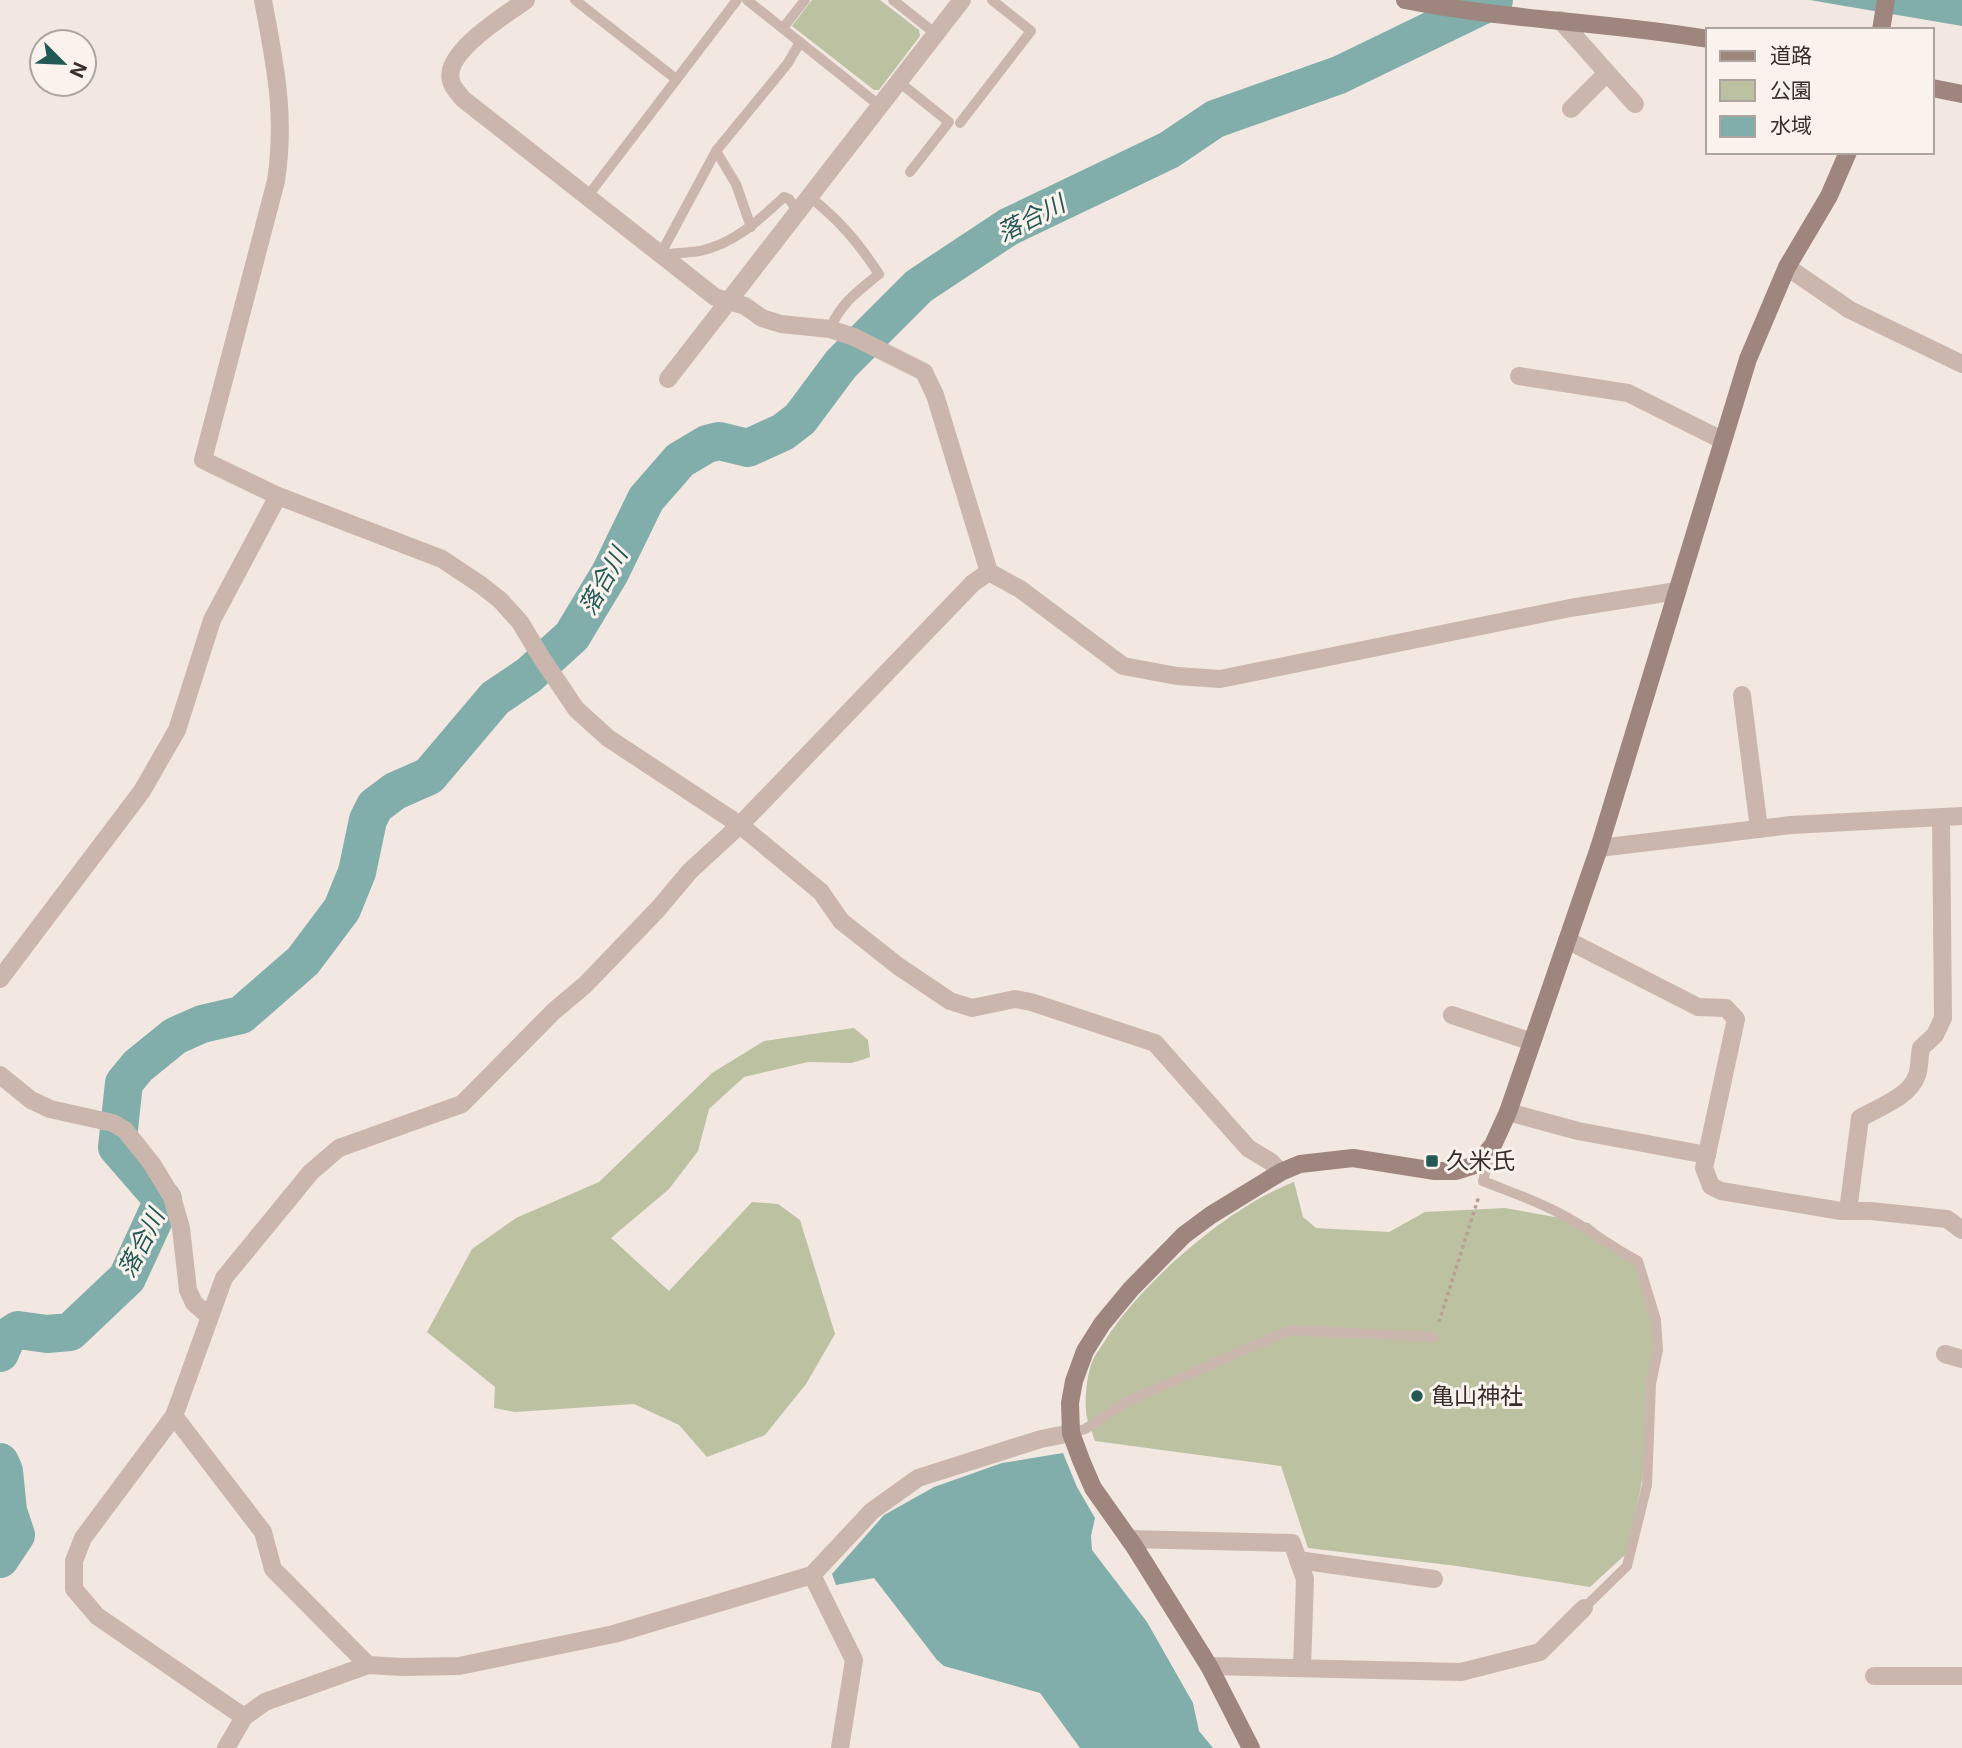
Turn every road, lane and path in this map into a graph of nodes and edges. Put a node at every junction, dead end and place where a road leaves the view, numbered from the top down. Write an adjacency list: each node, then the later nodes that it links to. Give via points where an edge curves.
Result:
1 (263, 0): 42 (street, via 280,91 281,146 276,181 202,460)
2 (526, 0): 30 (street, via 459,52 450,68 451,83 463,99)
3 (575, 0): 19 (lane)
4 (737, 0): 19 (lane)
5 (747, 0): 13 (lane)
6 (805, 0): 13 (lane)
7 (893, 0): 15 (lane)
8 (962, 0): 15 (street)
9 (992, 0): 26 (lane, via 1031,31)
10 (1405, 0): 12 (street)
11 (1886, 0): 14 (street)
12 (1560, 20): 16 (street); 18 (street)
13 (783, 28): 17 (lane)
14 (1881, 28)
15 (936, 34): 20 (street)
16 (1706, 38)
17 (800, 42): 24 (lane); 27 (lane)
18 (1606, 72): 23 (street); 25 (street)
19 (677, 79): 30 (lane)
20 (899, 82): 24 (street); 29 (lane, via 949,122)
21 (1934, 88): 22 (street)
22 (1962, 94)
23 (1635, 104)
24 (880, 106): 31 (street)
25 (1571, 109)
26 (960, 123)
27 (716, 151): 33 (lane, via 736,184); 34 (lane)
28 (1847, 154): 35 (street)
29 (910, 172)
30 (587, 197): 34 (street)
31 (810, 197): 32 (street); 37 (lane, via 837,219 879,274 847,299)
32 (798, 212): 33 (lane, via 784,197); 36 (street)
33 (751, 227): 34 (lane, via 729,242)
34 (660, 254): 36 (street)
35 (1787, 267): 38 (street, via 1850,310); 41 (street, via 1748,359)
36 (728, 303): 37 (street, via 781,324); 40 (street)
37 (830, 329): 43 (street, via 924,372)
38 (1962, 364)
39 (1518, 376): 41 (street, via 1629,393)
40 (668, 379)
41 (1722, 440): 44 (street)
42 (278, 496): 48 (street, via 442,559 464,572 520,622 576,709 608,738); 52 (street, via 212,620 177,730 162,760)
43 (989, 572): 44 (street, via 1020,589 1123,666 1220,679 1570,608); 48 (street, via 972,583)
44 (1677, 592): 50 (street)
45 (1742, 695): 49 (street)
46 (1962, 816): 47 (street)
47 (1941, 817): 49 (street); 61 (street, via 1943,1018 1935,1035 1921,1048 1914,1083 1860,1118)
48 (740, 825): 59 (street, via 821,891 841,921 950,1001 972,1008 1015,999 1031,1002 1155,1042 1248,1148); 63 (street, via 462,1104 340,1148 311,1172 224,1278)
49 (1759, 829): 50 (street)
50 (1599, 848): 51 (street)
51 (1567, 940): 54 (street); 58 (street, via 1698,1007 1726,1008 1736,1019)
52 (0, 979)
53 (1452, 1015): 54 (street)
54 (1532, 1042): 56 (street)
55 (0, 1075): 63 (street, via 50,1109 119,1126 152,1164 172,1197 181,1228 188,1290 194,1303)
56 (1508, 1112): 57 (street); 58 (street, via 1623,1141)
57 (1493, 1145): 59 (street, via 1472,1166 1455,1171 1353,1158 1300,1164); 71 (lane, via 1483,1181 1557,1211 1638,1261 1656,1320 1658,1350 1651,1384 1647,1485 1631,1554 1627,1566)
58 (1707, 1155): 61 (street, via 1707,1176 1711,1186 1721,1191)
59 (1281, 1172): 66 (street, via 1184,1235 1102,1324 1074,1381)
60 (1482, 1188): 64 (path)
61 (1848, 1211): 62 (street, via 1947,1219)
62 (1962, 1230)
63 (209, 1316): 65 (street)
64 (1434, 1337): 66 (lane, via 1290,1330 1128,1401)
65 (174, 1416): 72 (street, via 263,1532 273,1569); 77 (street, via 83,1538 74,1561 74,1589 97,1616)
66 (1071, 1433): 67 (street, via 1093,1488); 69 (street, via 918,1478 872,1511)
67 (1129, 1539): 68 (street, via 1292,1543); 73 (street)
68 (1298, 1560): 70 (street); 74 (street, via 1305,1579)
69 (812, 1575): 72 (street, via 614,1634 459,1666); 79 (street, via 854,1660)
70 (1434, 1579)
71 (1584, 1608): 74 (street, via 1540,1652 1461,1672)
72 (368, 1665): 77 (street, via 265,1702)
73 (1209, 1666): 74 (street); 80 (street)
74 (1302, 1668)
75 (1874, 1676): 76 (street)
76 (1962, 1676)
77 (244, 1717): 78 (street)
78 (226, 1748)
79 (840, 1748)
80 (1251, 1748)

